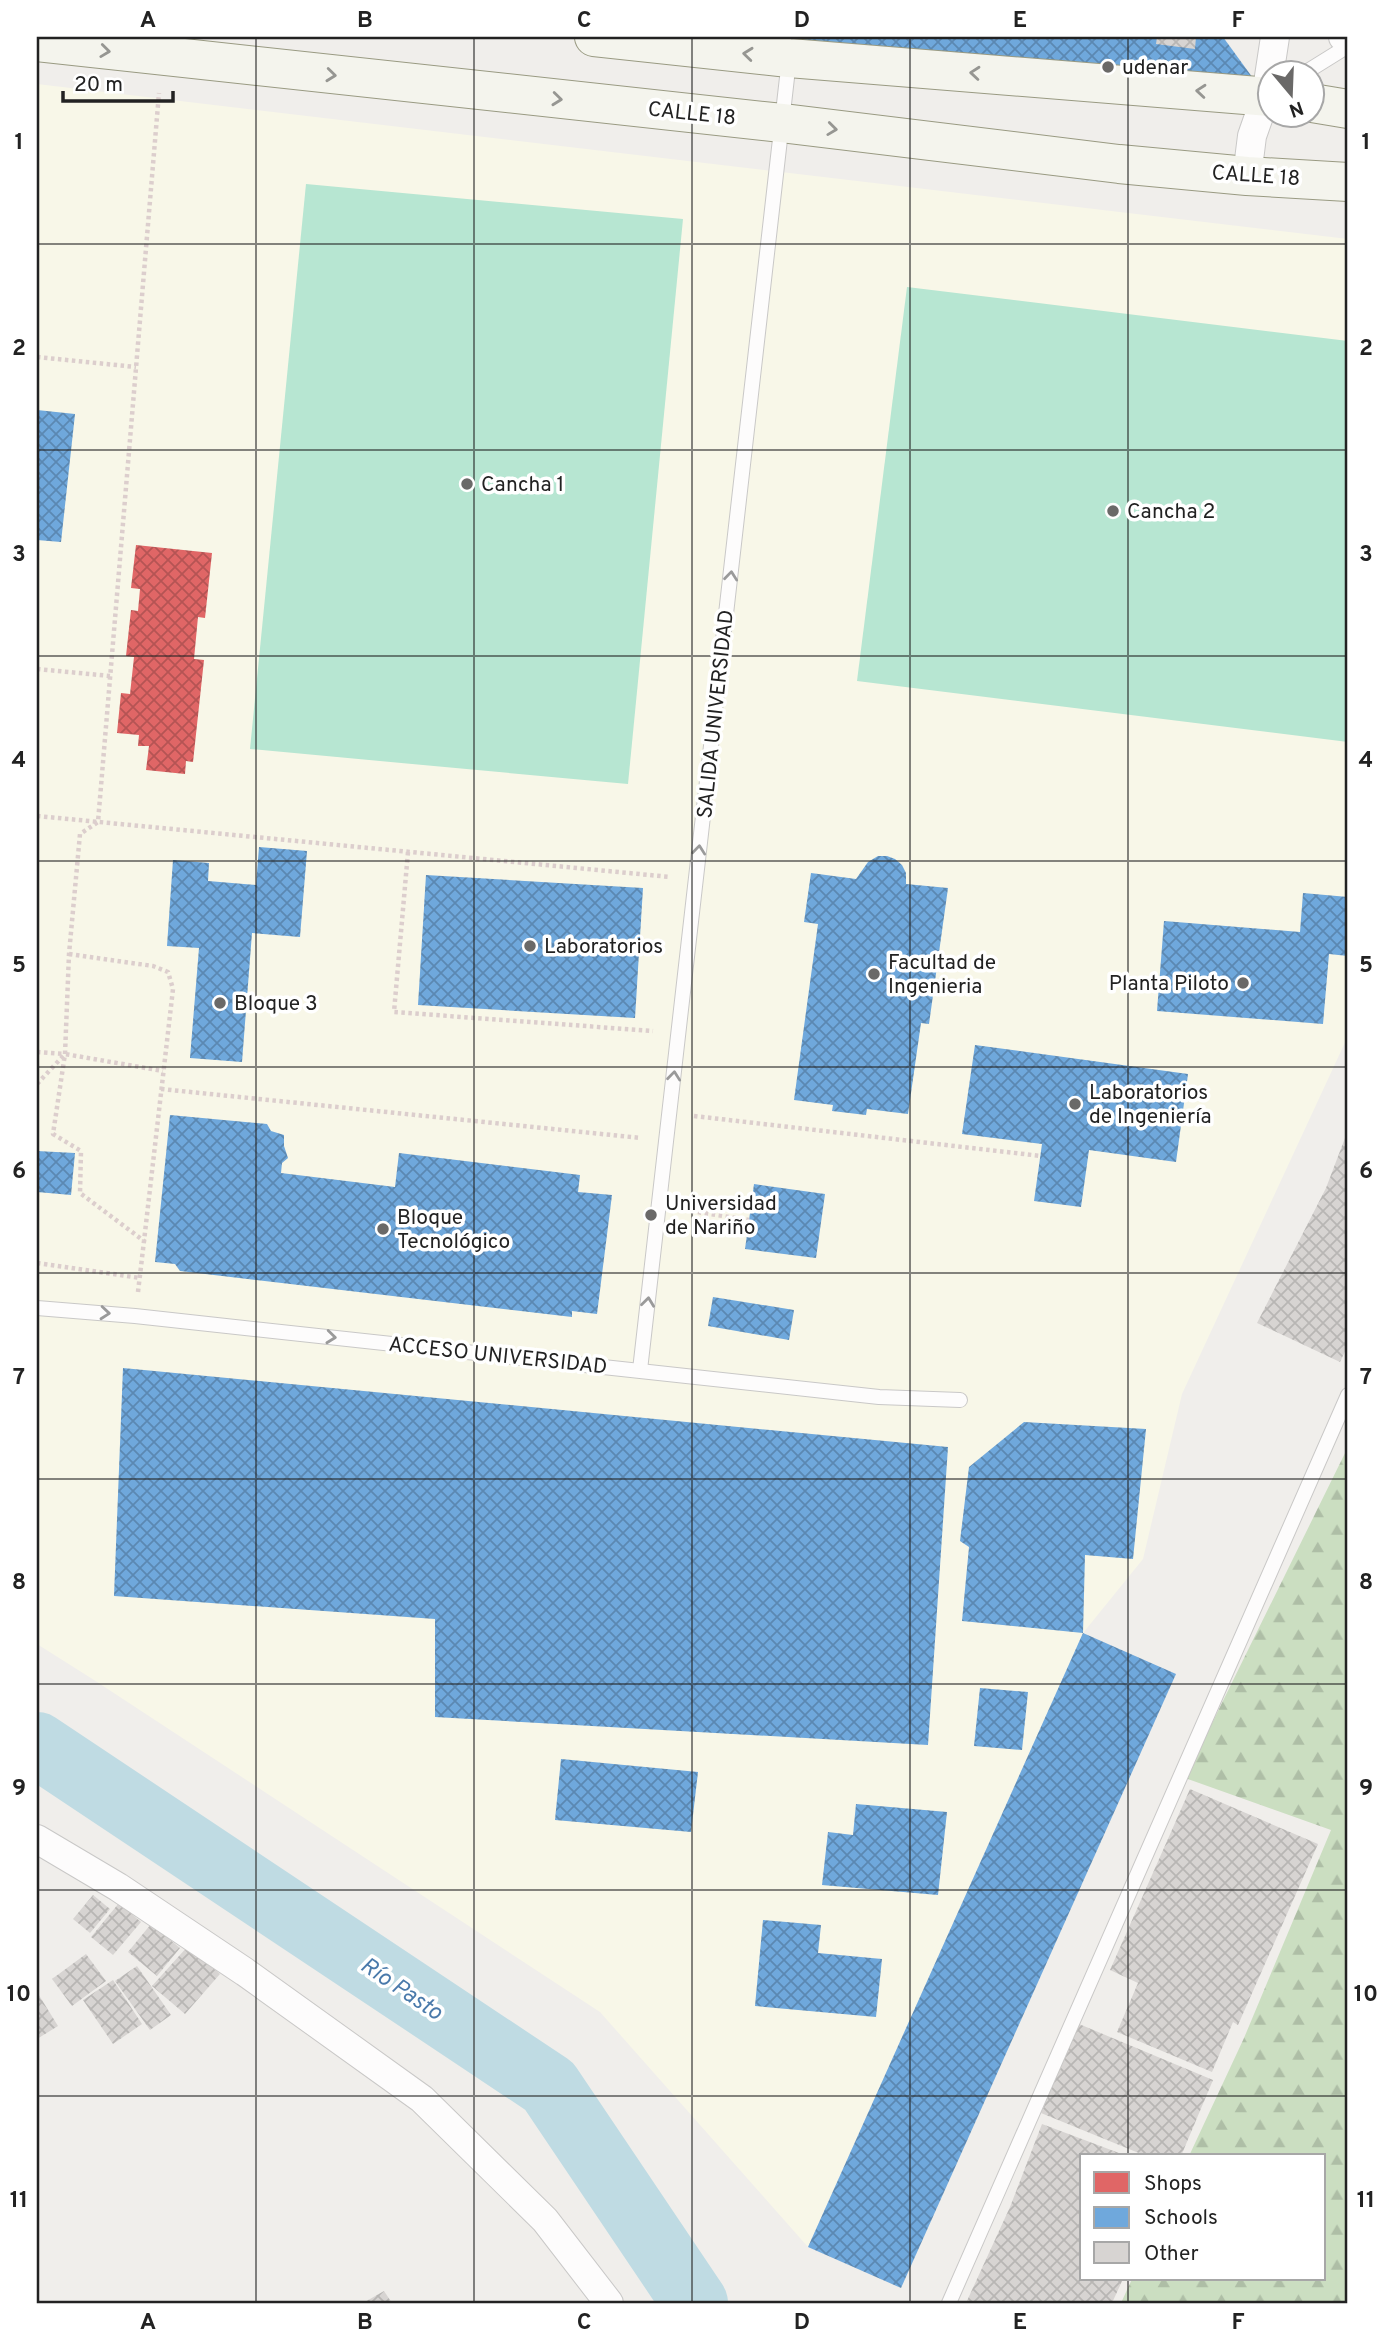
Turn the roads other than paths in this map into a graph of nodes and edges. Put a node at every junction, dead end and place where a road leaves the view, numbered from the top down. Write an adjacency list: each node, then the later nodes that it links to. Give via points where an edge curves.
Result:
1 (594, 37): 6 (main road, one-way to 1)
2 (1275, 37): 7 (street)
3 (1343, 37): 5 (street)
4 (37, 43): 12 (main road, CALLE 18, one-way to 12)
5 (1348, 44): 8 (lane)
6 (789, 58): 9 (main road, one-way to 6); 12 (lane, SALIDA UNIVERSIDAD)
7 (1272, 60)
8 (1324, 60)
9 (1256, 95)
10 (1326, 105): 11 (main road)
11 (1348, 108)
12 (782, 123): 14 (main road, CALLE 18, one-way to 14); 17 (lane, SALIDA UNIVERSIDAD, one-way to 12)
13 (1256, 126): 14 (street)
14 (1247, 176): 15 (main road, CALLE 18)
15 (1348, 181)
16 (37, 1308): 17 (lane, ACCESO UNIVERSIDAD, one-way to 17)
17 (640, 1370): 19 (lane, ACCESO UNIVERSIDAD, via 879,1396)
18 (1348, 1395): 22 (lane)
19 (960, 1400)
20 (37, 1839): 21 (street, via 245,1972 422,2099 545,2220)
21 (609, 2303)
22 (949, 2303)

